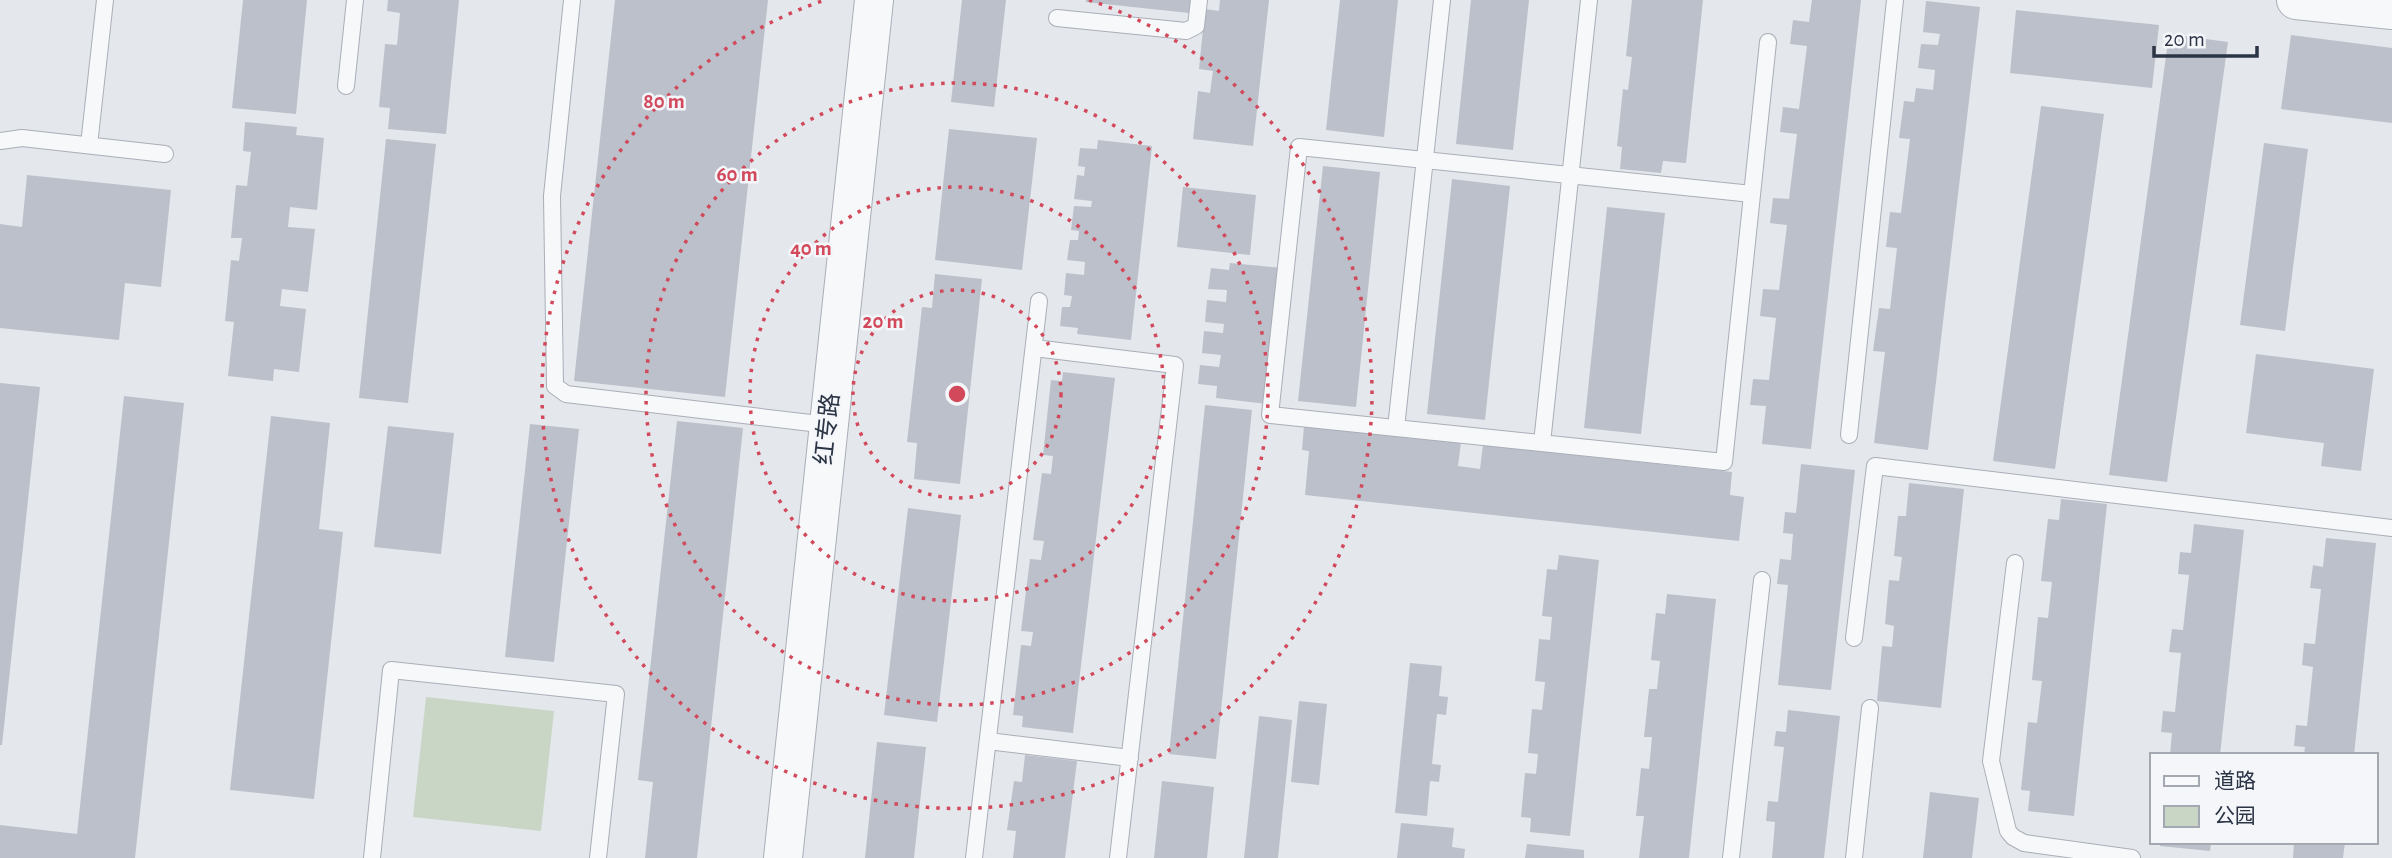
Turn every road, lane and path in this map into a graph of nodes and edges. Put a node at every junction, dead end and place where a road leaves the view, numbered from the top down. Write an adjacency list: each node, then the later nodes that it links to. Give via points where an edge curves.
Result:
1 (105, 0): 15 (lane)
2 (355, 0): 13 (lane)
3 (572, 0): 22 (lane, via 552,196 555,386 566,394)
4 (874, 0): 22 (street, 红专路)
5 (1199, 0): 11 (lane, via 1196,26 1186,31)
6 (1442, 0): 17 (lane)
7 (1589, 0): 18 (lane)
8 (1895, 0): 24 (lane)
9 (2296, 0): 10 (street)
10 (2392, 10)
11 (1057, 18)
12 (1768, 42): 19 (lane)
13 (346, 86)
14 (0, 141): 15 (lane, via 22,138)
15 (89, 145): 16 (lane)
16 (165, 153)
17 (1424, 160): 18 (lane); 23 (lane); 23 (lane, via 1298,147 1274,374 1270,415)
18 (1570, 175): 19 (lane); 25 (lane)
19 (1752, 194): 25 (lane, via 1724,463)
20 (1039, 301): 21 (lane)
21 (1034, 348): 31 (lane); 32 (lane, via 1175,365)
22 (828, 425): 35 (street, 红专路)
23 (1396, 428): 25 (lane)
24 (1849, 435)
25 (1542, 443)
26 (2392, 528): 29 (lane, via 1875,466)
27 (2015, 563): 40 (lane, via 1991,761 2008,831 2024,844)
28 (1762, 580): 38 (lane)
29 (1854, 638)
30 (1870, 708): 39 (lane)
31 (988, 741): 32 (lane); 36 (lane)
32 (1130, 758): 37 (lane)
33 (375, 858): 34 (lane, via 391,670 616,695)
34 (598, 858)
35 (783, 858)
36 (974, 858)
37 (1118, 858)
38 (1731, 858)
39 (1854, 858)
40 (2132, 858)

